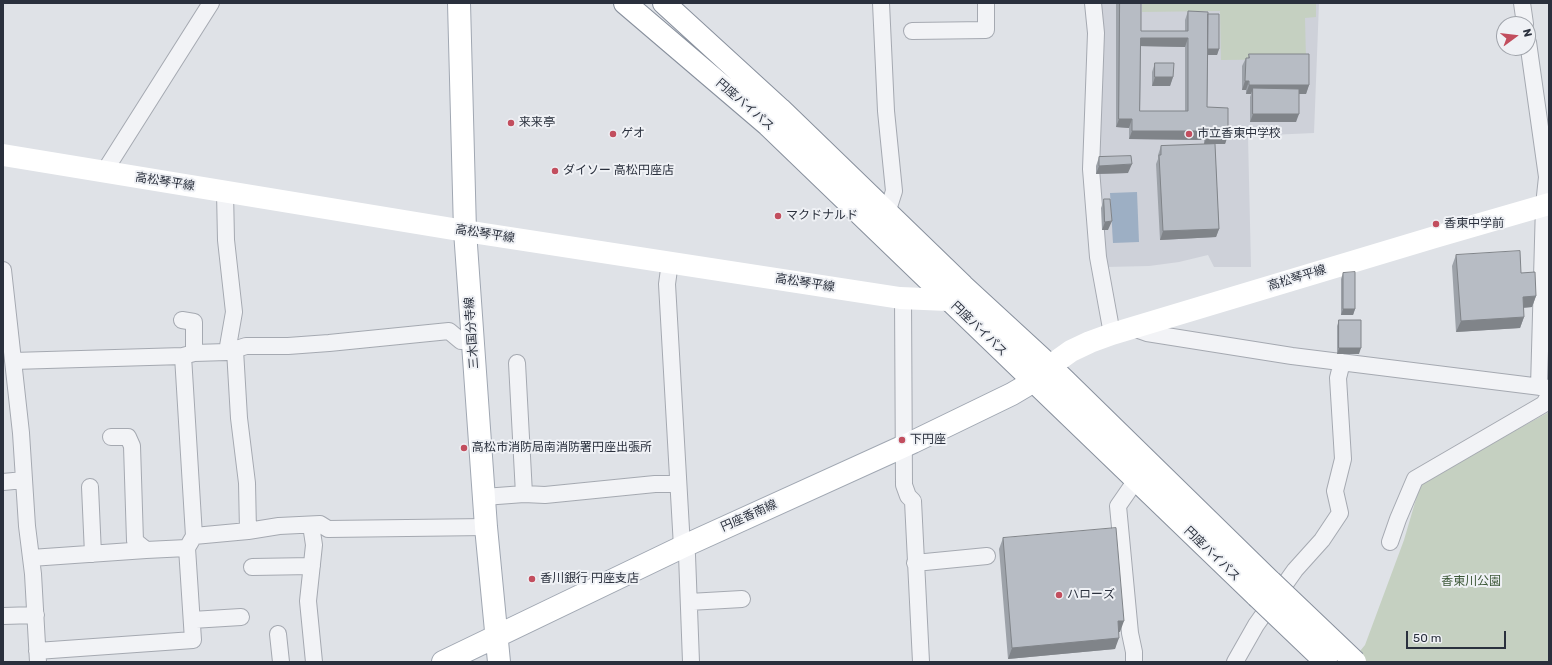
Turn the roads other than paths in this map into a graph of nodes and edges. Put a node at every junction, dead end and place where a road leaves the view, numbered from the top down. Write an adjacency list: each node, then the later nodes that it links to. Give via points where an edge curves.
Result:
1 (211, 3): 13 (street)
2 (459, 3): 17 (main road, 三木国分寺線)
3 (625, 3): 20 (main road, 円座バイパス, via 768,125)
4 (664, 3): 16 (main road, 円座バイパス)
5 (881, 3): 16 (street, via 886,110 894,191)
6 (986, 3): 10 (street, via 986,30)
7 (1093, 3): 24 (street, via 1096,33 1092,169 1098,257)
8 (1522, 3): 9 (street)
9 (1524, 16)
10 (912, 31)
11 (1530, 56): 15 (street, via 1547,177)
12 (3, 155): 13 (main road, 高松琴平線)
13 (104, 172): 14 (main road, 高松琴平線)
14 (225, 192): 17 (main road, 高松琴平線); 26 (street, via 226,240 234,312)
15 (1547, 205): 23 (main road, 高松琴平線, via 1435,236); 34 (street)
16 (887, 213): 20 (main road, 円座バイパス)
17 (465, 231): 18 (main road, 高松琴平線); 25 (main road, 三木国分寺線)
18 (670, 262): 21 (main road, 高松琴平線); 40 (street, via 667,284)
19 (3, 270): 28 (street)
20 (956, 293): 21 (main road, 高松琴平線); 31 (main road, 円座バイパス); 32 (main road, 円座バイパス)
21 (903, 298): 36 (street)
22 (182, 320): 27 (street, via 194,322)
23 (1133, 328): 24 (main road, 高松琴平線); 29 (street, via 1147,333)
24 (1112, 334): 31 (main road, 高松琴平線, via 1071,350)
25 (472, 342): 26 (street, via 461,341 449,331 329,343 246,346); 43 (main road, 三木国分寺線)
26 (231, 351): 27 (street); 46 (street, via 247,483)
27 (188, 354): 28 (street); 47 (street)
28 (13, 361): 33 (street)
29 (1342, 362): 34 (street); 74 (street, via 1338,378 1343,459 1335,491 1340,513 1256,625)
30 (517, 363): 42 (street)
31 (1050, 366): 32 (main road, 円座香南線); 57 (main road, 円座バイパス)
32 (1034, 381): 36 (main road, 円座香南線); 38 (main road, 円座バイパス)
33 (9, 382): 37 (street, via 21,433)
34 (1546, 390): 48 (street, via 1544,404 1415,479)
35 (111, 437): 50 (street, via 128,436 132,446 135,541)
36 (905, 445): 49 (main road, 円座香南線); 54 (street, via 904,485 913,501)
37 (24, 480): 39 (street); 53 (street, via 26,526)
38 (1136, 480): 57 (main road, 円座バイパス); 73 (street, via 1118,506)
39 (3, 482)
40 (678, 484): 42 (street, via 545,495); 49 (street)
41 (90, 487): 51 (street)
42 (524, 494): 43 (street)
43 (484, 497): 45 (main road, 三木国分寺線)
44 (311, 525): 45 (street, via 320,524 328,529); 46 (street, via 279,526); 55 (street, via 314,545)
45 (486, 527): 65 (main road, 三木国分寺線)
46 (248, 531): 47 (street)
47 (190, 542): 50 (street); 63 (street)
48 (1390, 542)
49 (682, 547): 59 (street, via 687,555); 65 (main road, 円座香南線)
50 (146, 550): 51 (street)
51 (93, 554): 53 (street)
52 (987, 556): 54 (street)
53 (31, 558): 60 (street)
54 (915, 562): 72 (street)
55 (312, 566): 56 (street); 68 (street, via 308,601)
56 (252, 567)
57 (1264, 589): 75 (main road, 円座バイパス, bridge); 76 (main road, 円座バイパス, bridge)
58 (742, 599): 59 (street)
59 (689, 602): 71 (street)
60 (36, 615): 61 (street); 66 (street)
61 (3, 616)
62 (241, 616): 63 (street)
63 (192, 620): 66 (street, via 193,640)
64 (278, 634): 67 (street)
65 (497, 636): 69 (main road, 円座香南線); 70 (main road, 三木国分寺線)
66 (38, 657)
67 (280, 662)
68 (314, 662)
69 (443, 662)
70 (499, 662)
71 (691, 662)
72 (921, 662)
73 (1134, 662)
74 (1235, 662)
75 (1326, 662)
76 (1354, 662)

